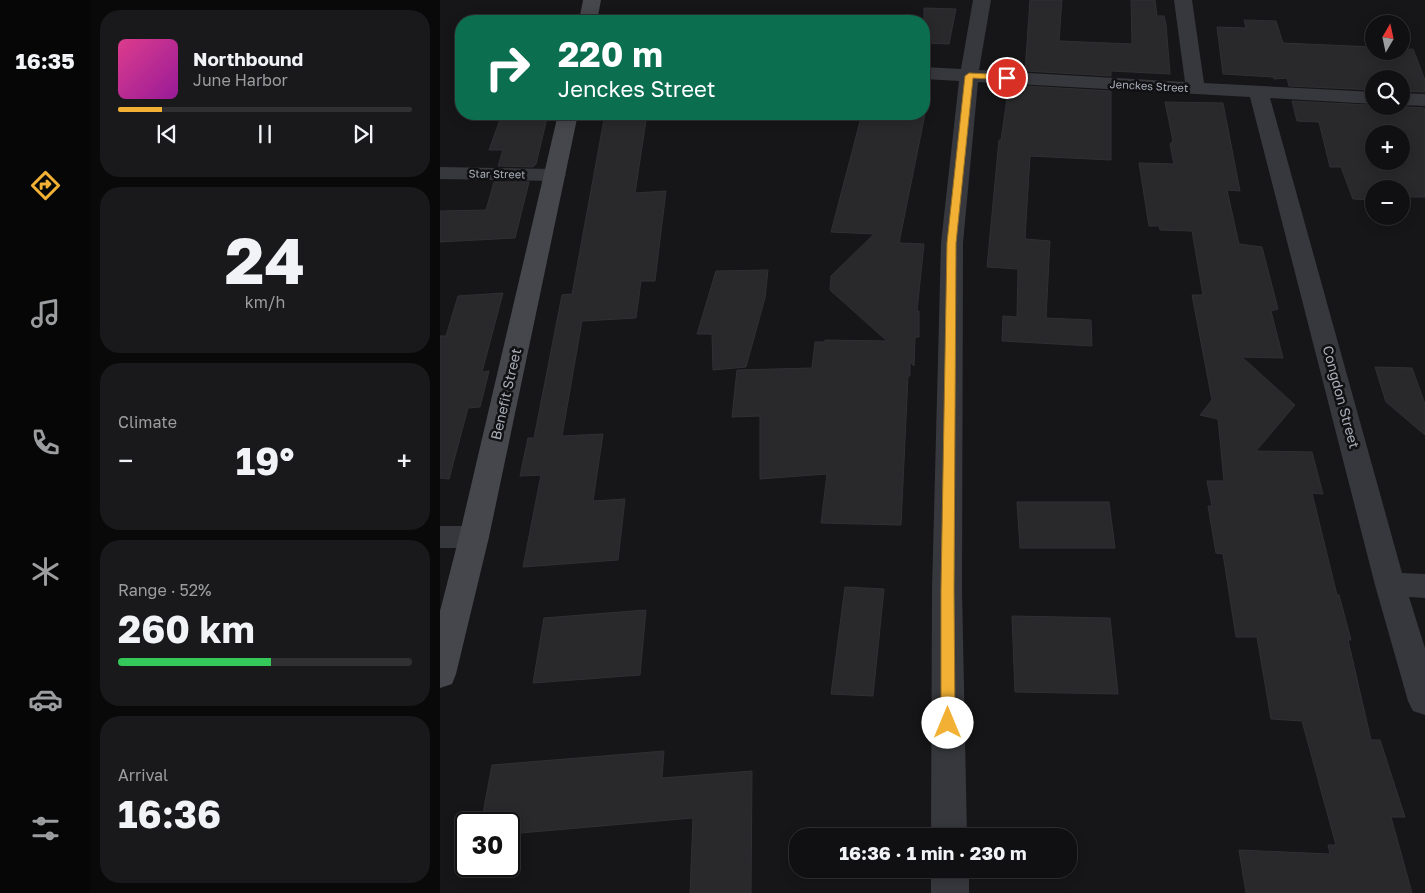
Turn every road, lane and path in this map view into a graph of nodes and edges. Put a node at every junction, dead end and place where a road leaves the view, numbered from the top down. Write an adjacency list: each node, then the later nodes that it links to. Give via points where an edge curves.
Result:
1 (592, 0): 4 (street)
2 (982, 0): 6 (street)
3 (1183, 0): 7 (street)
4 (589, 15)
5 (930, 73): 6 (street, Jenckes Street)
6 (969, 76): 7 (street, Jenckes Street); 21 (street, via 952,243 947,590)
7 (1196, 89): 8 (street, Jenckes Street)
8 (1259, 93): 9 (street, Jenckes Street); 17 (street, Congdon Street)
9 (1365, 98)
10 (1410, 99): 11 (street)
11 (1425, 100)
12 (567, 120): 14 (street, Benefit Street)
13 (440, 173): 14 (street, Star Street)
14 (555, 175): 16 (street, Benefit Street)
15 (440, 536): 16 (street)
16 (474, 537): 19 (street, Benefit Street)
17 (1390, 585): 18 (street); 20 (street, Congdon Street)
18 (1425, 586)
19 (440, 674)
20 (1425, 701)
21 (950, 828)
22 (950, 878): 23 (street)
23 (950, 893)

